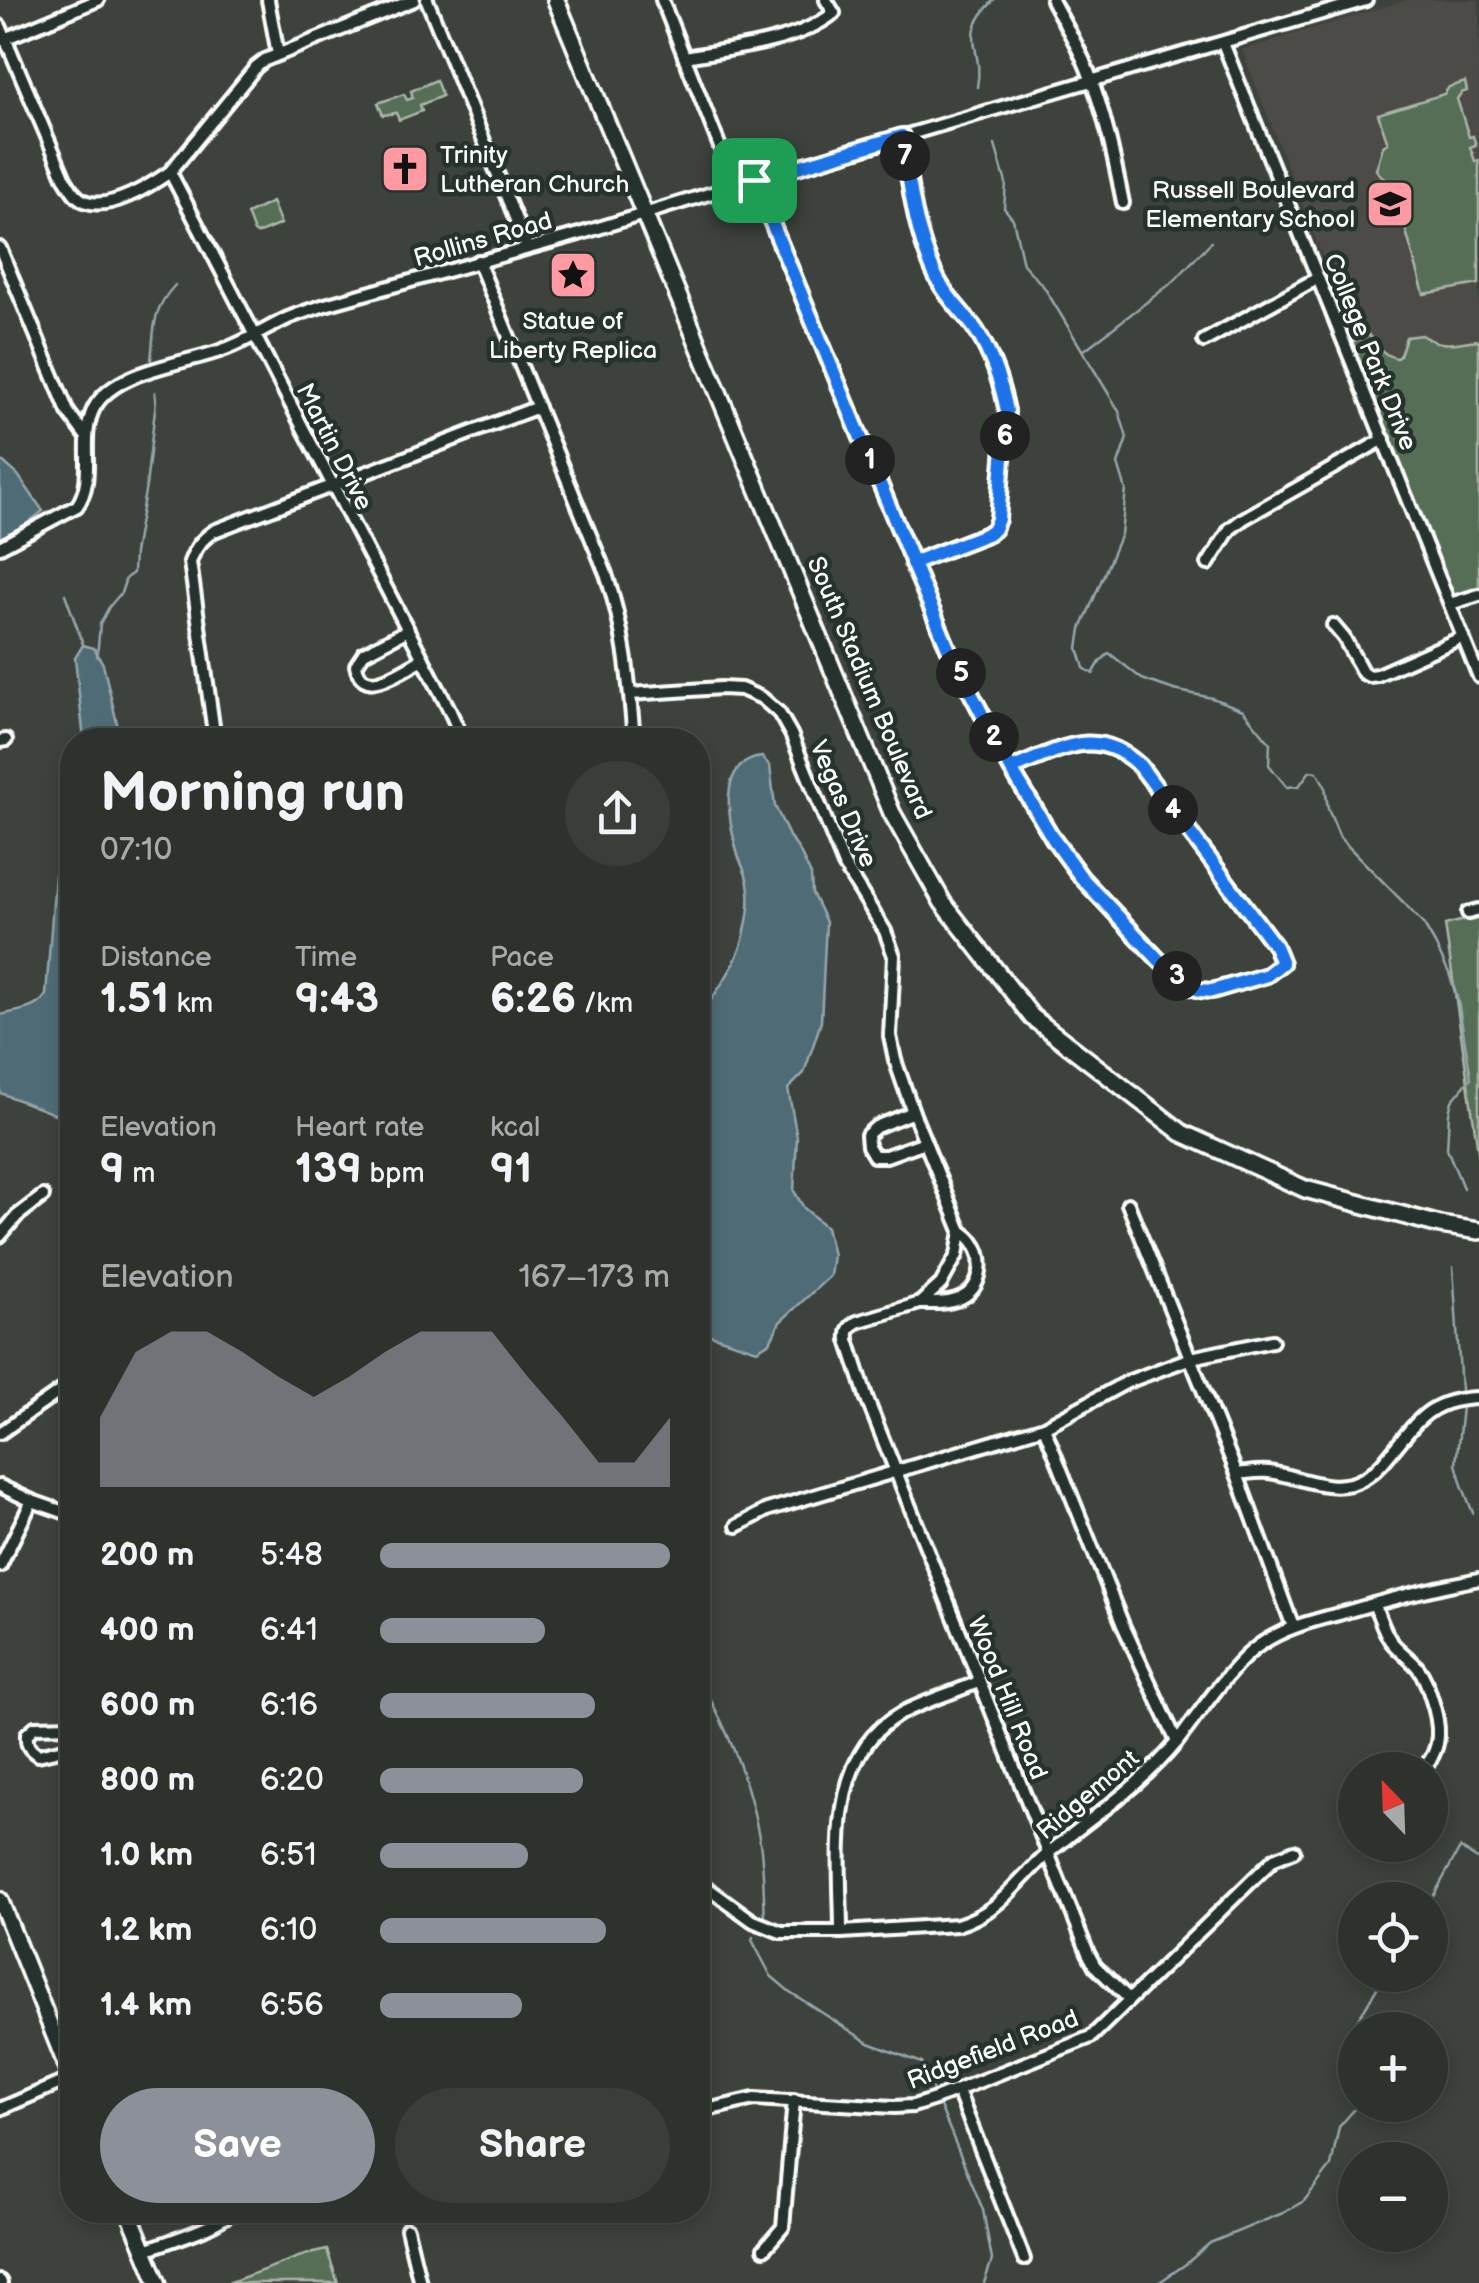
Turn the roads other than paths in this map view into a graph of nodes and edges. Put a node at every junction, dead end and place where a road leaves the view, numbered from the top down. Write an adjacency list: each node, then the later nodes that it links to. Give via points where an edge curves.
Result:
1 (98, 0): 11 (street)
2 (268, 0): 13 (street)
3 (414, 0): 13 (street)
4 (427, 0): 22 (street)
5 (556, 0): 21 (main road, South Stadium Boulevard)
6 (662, 0): 14 (street)
7 (826, 0): 14 (street, via 834,13 822,22)
8 (1052, 0): 15 (street)
9 (1366, 0): 12 (street, Rollins Road)
10 (0, 26): 11 (street)
11 (2, 40): 17 (street, via 74,194 104,204)
12 (1224, 43): 15 (street, Rollins Road); 25 (street, College Park Drive)
13 (278, 54): 17 (street, via 256,67)
14 (684, 57): 19 (street)
15 (1092, 82): 16 (street, Rollins Road); 20 (street)
16 (902, 136): 18 (street, Rollins Road); 33 (street, via 923,245 947,295 984,345 1007,411 994,529)
17 (170, 172): 26 (street, Martin Drive)
18 (754, 180): 19 (street, Rollins Road); 33 (street)
19 (735, 185): 21 (street, Rollins Road)
20 (1123, 203)
21 (642, 214): 22 (street, Rollins Road); 52 (main road, South Stadium Boulevard, via 892,813 942,903 1032,1017 1182,1133 1305,1189)
22 (528, 247): 24 (street, Rollins Road)
23 (0, 248): 29 (street, via 68,412)
24 (478, 261): 26 (street, Rollins Road, via 292,316); 28 (street)
25 (1318, 278): 27 (street); 30 (street, College Park Drive)
26 (254, 336): 29 (street, Rollins Road, via 114,386 92,412); 31 (street, Martin Drive)
27 (1204, 341)
28 (538, 407): 31 (street); 42 (street, via 618,611)
29 (86, 436): 32 (street, Rollins Road, via 86,486 77,506)
30 (1384, 439): 34 (street, via 1244,519); 36 (street, College Park Drive)
31 (332, 485): 38 (street, Martin Drive); 43 (street, via 214,531 194,548 190,562)
32 (0, 546)
33 (912, 563): 46 (street)
34 (1208, 564)
35 (1479, 595): 36 (street)
36 (1450, 604): 39 (street, College Park Drive)
37 (1333, 625): 39 (street, via 1369,676)
38 (408, 630): 40 (street, Martin Drive); 40 (street, via 364,653 358,674 379,682)
39 (1463, 637): 41 (street, College Park Drive)
40 (424, 660): 44 (street, Martin Drive)
41 (1479, 677)
42 (630, 694): 45 (street); 47 (street, Vegas Drive, via 741,689 778,713 844,865 886,931 894,956 890,1036)
43 (213, 728)
44 (457, 728)
45 (633, 728)
46 (1011, 769): 46 (street, via 1085,743 1128,755 1282,963 1267,975 1212,991 1188,986 1081,877)
47 (913, 1112): 48 (street, Vegas Drive); 48 (street, via 876,1126 867,1135 868,1146 874,1156 886,1156)
48 (925, 1142): 51 (street, Vegas Drive)
49 (43, 1196): 53 (street)
50 (1128, 1204): 56 (street)
51 (961, 1230): 54 (street, via 958,1254); 54 (street, Vegas Drive, via 979,1254 978,1282 960,1299)
52 (1479, 1231)
53 (0, 1236)
54 (920, 1303): 61 (street, Wood Hill Road, via 857,1322 847,1332)
55 (1272, 1341): 56 (street)
56 (1191, 1358): 59 (street, via 1127,1382); 62 (street)
57 (60, 1392): 60 (street)
58 (1479, 1398): 62 (street, via 1432,1408 1383,1463 1345,1486)
59 (1044, 1427): 61 (street); 73 (street)
60 (0, 1434)
61 (896, 1470): 66 (street, via 766,1510); 71 (street, Wood Hill Road)
62 (1237, 1474): 70 (street)
63 (2, 1492): 64 (street)
64 (32, 1501): 65 (street); 67 (street)
65 (60, 1511)
66 (737, 1526)
67 (0, 1566)
68 (1479, 1579): 69 (street, Ridgemont)
69 (1374, 1604): 70 (street, Ridgemont); 75 (street, via 1391,1641 1426,1681 1440,1731)
70 (1293, 1627): 73 (street, Ridgemont, via 1252,1650)
71 (978, 1682): 77 (street, Wood Hill Road); 80 (street, via 900,1714 858,1756 842,1826)
72 (60, 1727): 74 (street, via 36,1728 26,1742 38,1755)
73 (1176, 1742): 77 (street, Ridgemont, via 1129,1792)
74 (60, 1750)
75 (1435, 1752)
76 (1294, 1851): 81 (street, Ridgefield Road, via 1274,1859)
77 (1048, 1854): 80 (street, Ridgemont, via 993,1909 971,1921); 81 (street, Wood Hill Road, via 1095,1966)
78 (710, 1890): 80 (street, Ridgemont, via 768,1928)
79 (0, 1900): 82 (street)
80 (841, 1932)
81 (1128, 1999): 84 (street, Ridgefield Road, via 1090,2037)
82 (60, 2049)
83 (60, 2084): 86 (street)
84 (958, 2091): 85 (street, Ridgefield Road, via 913,2106); 93 (street)
85 (794, 2100): 87 (street, Ridgefield Road, via 754,2099); 91 (street, via 783,2227)
86 (0, 2108)
87 (710, 2109)
88 (134, 2223): 92 (street)
89 (213, 2223): 92 (street)
90 (407, 2229): 95 (street)
91 (764, 2249)
92 (145, 2250): 94 (street)
93 (1024, 2259)
94 (158, 2283)
95 (420, 2283)

